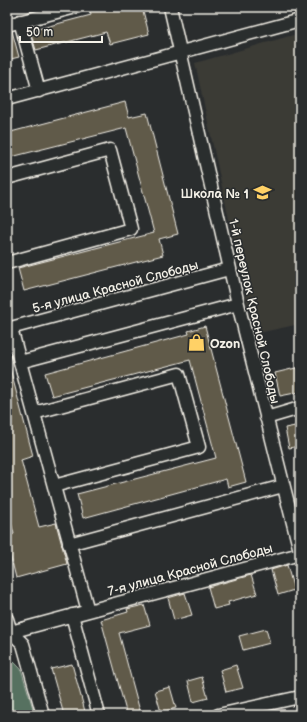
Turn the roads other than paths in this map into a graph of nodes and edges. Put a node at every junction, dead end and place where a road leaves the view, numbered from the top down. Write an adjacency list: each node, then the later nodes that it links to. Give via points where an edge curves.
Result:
1 (76, 7): 4 (street)
2 (170, 7): 6 (street, 1-й переулок Красной Слободы)
3 (300, 20): 6 (street)
4 (20, 21): 5 (street); 7 (street)
5 (7, 24)
6 (181, 52): 7 (street); 11 (street, 1-й переулок Красной Слободы)
7 (39, 91): 8 (street)
8 (7, 99)
9 (7, 178): 10 (street, via 110,150 131,229)
10 (7, 263)
11 (230, 269): 12 (street, 1-й переулок Красной Слободы); 13 (street, 5-я улица Красной Слободы)
12 (238, 304): 14 (street); 17 (street, 1-й переулок Красной Слободы)
13 (9, 329): 14 (street)
14 (20, 362): 16 (street)
15 (300, 408): 17 (street)
16 (34, 413): 18 (street); 18 (street, via 179,374 199,447)
17 (266, 418): 19 (street, 1-й переулок Красной Слободы)
18 (54, 486): 20 (street)
19 (283, 486): 20 (street); 21 (street, 1-й переулок Красной Слободы)
20 (69, 544): 22 (street)
21 (300, 552): 22 (street, 7-я улица Красной Слободы)
22 (88, 611): 23 (street, 7-я улица Красной Слободы)
23 (72, 615): 25 (street, 7-я улица Красной Слободы); 29 (street)
24 (7, 619): 25 (street)
25 (9, 633): 28 (street, via 23,644)
26 (300, 697): 27 (street)
27 (266, 710): 30 (street)
28 (43, 715)
29 (99, 715)
30 (218, 715)

